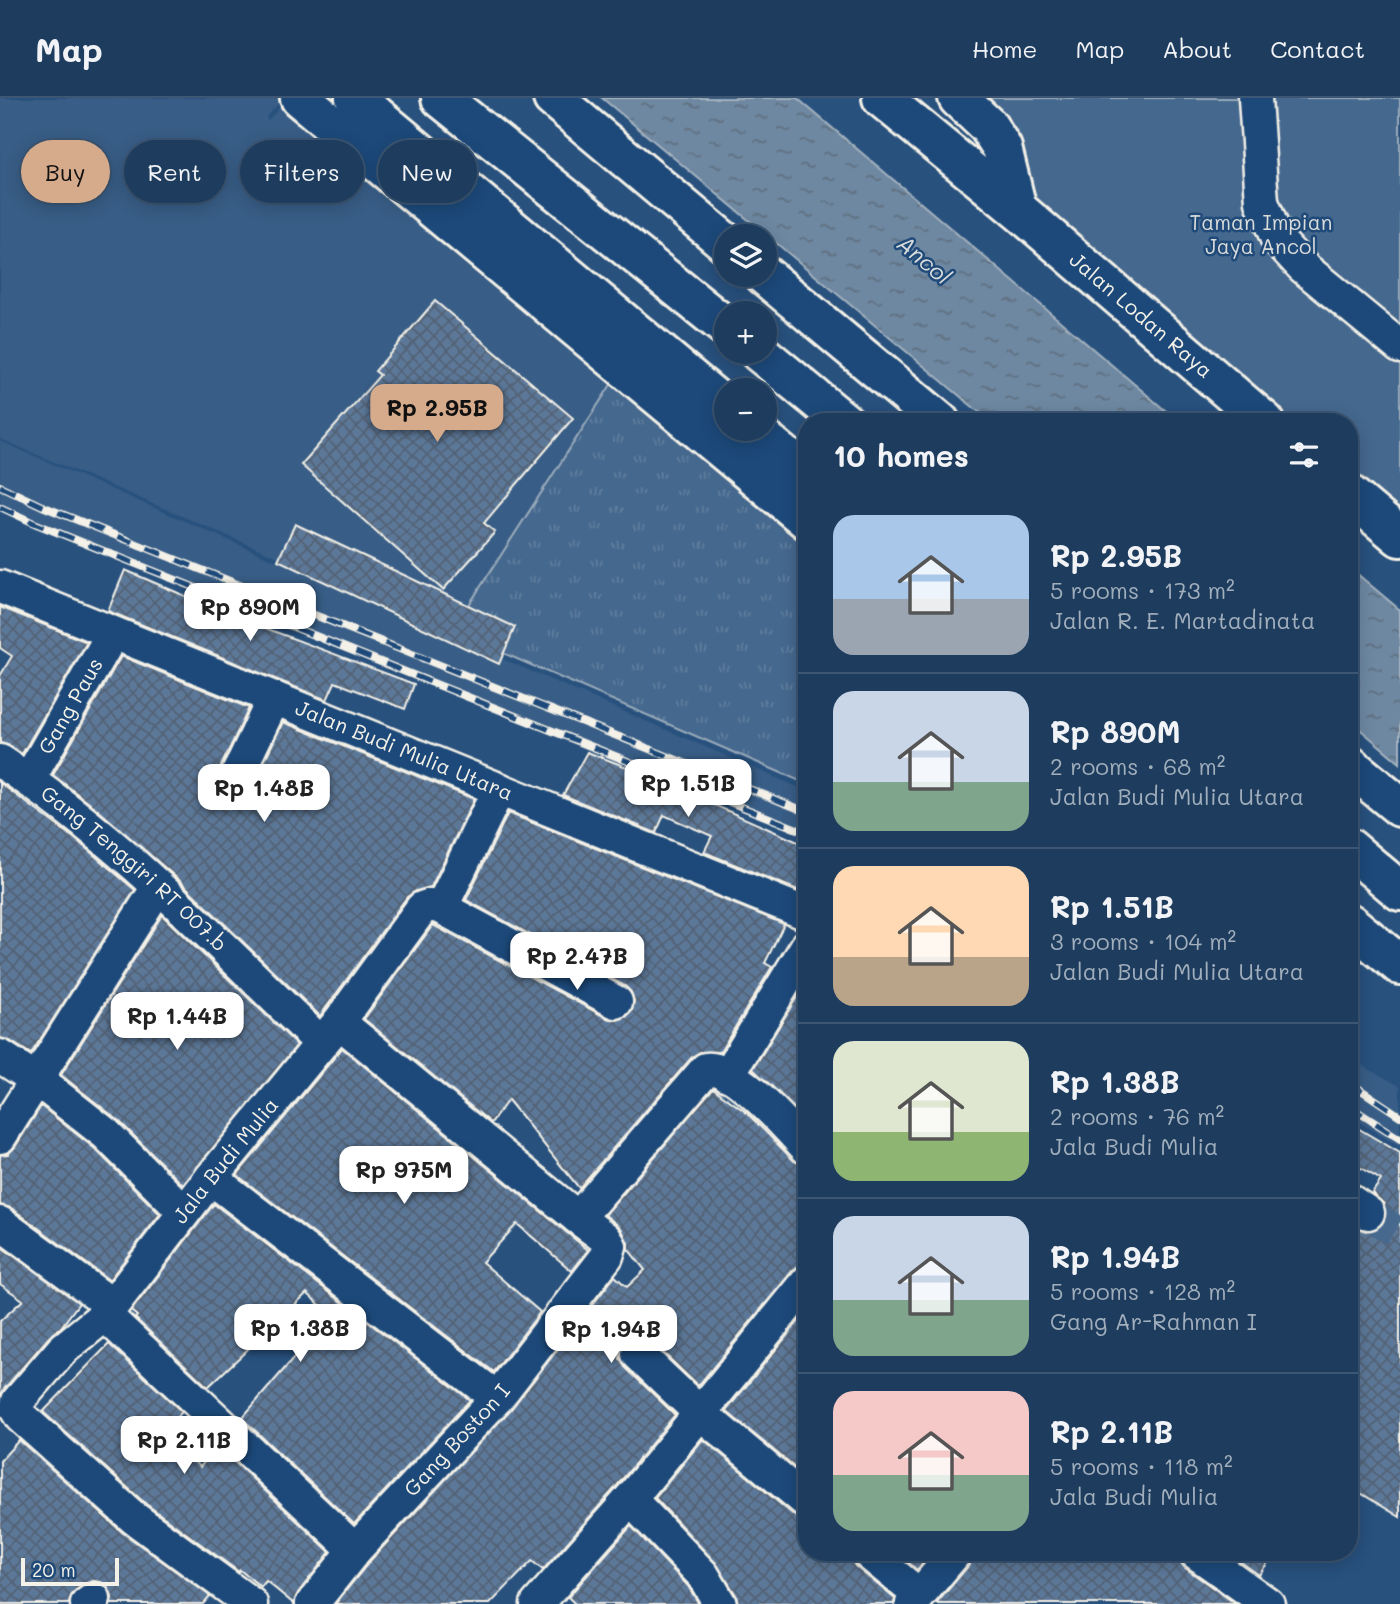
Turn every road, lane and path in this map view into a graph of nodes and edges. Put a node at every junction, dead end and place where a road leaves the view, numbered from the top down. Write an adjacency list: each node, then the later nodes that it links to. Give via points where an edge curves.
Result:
1 (300, 98): 23 (main road)
2 (355, 98): 16 (main road)
3 (441, 98): 12 (main road)
4 (453, 98): 13 (main road)
5 (553, 98): 10 (main road)
6 (881, 98): 9 (main road, Jalan Lodan Raya)
7 (958, 98): 9 (main road, via 988,126 1002,148)
8 (1255, 98): 14 (street, via 1262,202 1277,239 1303,267)
9 (1017, 209): 19 (main road, Jalan Lodan Raya)
10 (714, 233)
11 (777, 286): 18 (main road)
12 (714, 316)
13 (714, 316)
14 (1393, 341)
15 (772, 364): 17 (main road)
16 (714, 398)
17 (831, 413)
18 (929, 413)
19 (1255, 413)
20 (767, 441): 21 (main road)
21 (798, 467)
22 (1358, 502): 24 (main road)
23 (798, 513)
24 (1400, 537)
25 (0, 587): 26 (street, Jalan Budi Mulia Utara)
26 (113, 633): 27 (street, Jalan Budi Mulia Utara); 30 (street, Gang Paus)
27 (274, 698): 31 (street, Jalan Budi Mulia Utara); 32 (street)
28 (0, 761): 30 (street, Gang Tenggiri RT 007.b)
29 (1358, 772): 33 (main road)
30 (29, 779): 37 (street, Gang Tenggiri RT 007.b)
31 (499, 789): 39 (street); 40 (street, Jalan Budi Mulia Utara)
32 (230, 790)
33 (1400, 807)
34 (1358, 847): 36 (main road)
35 (1358, 856): 38 (main road)
36 (1400, 882)
37 (158, 887): 45 (street, Gang Tenggiri RT 007.b); 48 (street)
38 (1400, 891)
39 (447, 896)
40 (798, 910)
41 (1358, 930): 43 (main road)
42 (798, 961): 47 (street)
43 (1400, 965)
44 (616, 1002): 45 (street, Jala Budi Mulia, via 432,905 422,908)
45 (330, 1032): 51 (street, Jala Budi Mulia); 53 (street, Gang Tenggiri RT 007.b)
46 (0, 1056): 48 (street)
47 (728, 1075): 50 (street); 53 (street, via 706,1069)
48 (37, 1080): 49 (street); 52 (street, via 106,1134)
49 (0, 1137)
50 (798, 1138)
51 (211, 1178): 52 (street, Jala Budi Mulia); 58 (street)
52 (184, 1212): 56 (street, Jala Budi Mulia)
53 (578, 1218): 58 (street, Gang Boston I, via 605,1238 610,1246 607,1256)
54 (0, 1223): 56 (street)
55 (798, 1293): 59 (street)
56 (109, 1310): 62 (street); 67 (street, Jala Budi Mulia, via 63,1349 16,1409 134,1518)
57 (638, 1354): 59 (street)
58 (497, 1398): 62 (street, Gang Boston I)
59 (700, 1413): 60 (street); 61 (street)
60 (798, 1495)
61 (630, 1499): 69 (street); 70 (street, via 703,1575)
62 (355, 1550): 68 (street, Gang Boston I)
63 (876, 1561): 66 (street)
64 (948, 1561): 66 (street)
65 (1208, 1561): 71 (street)
66 (915, 1600)
67 (251, 1604)
68 (312, 1604)
69 (537, 1604)
70 (720, 1604)
71 (1268, 1604)

